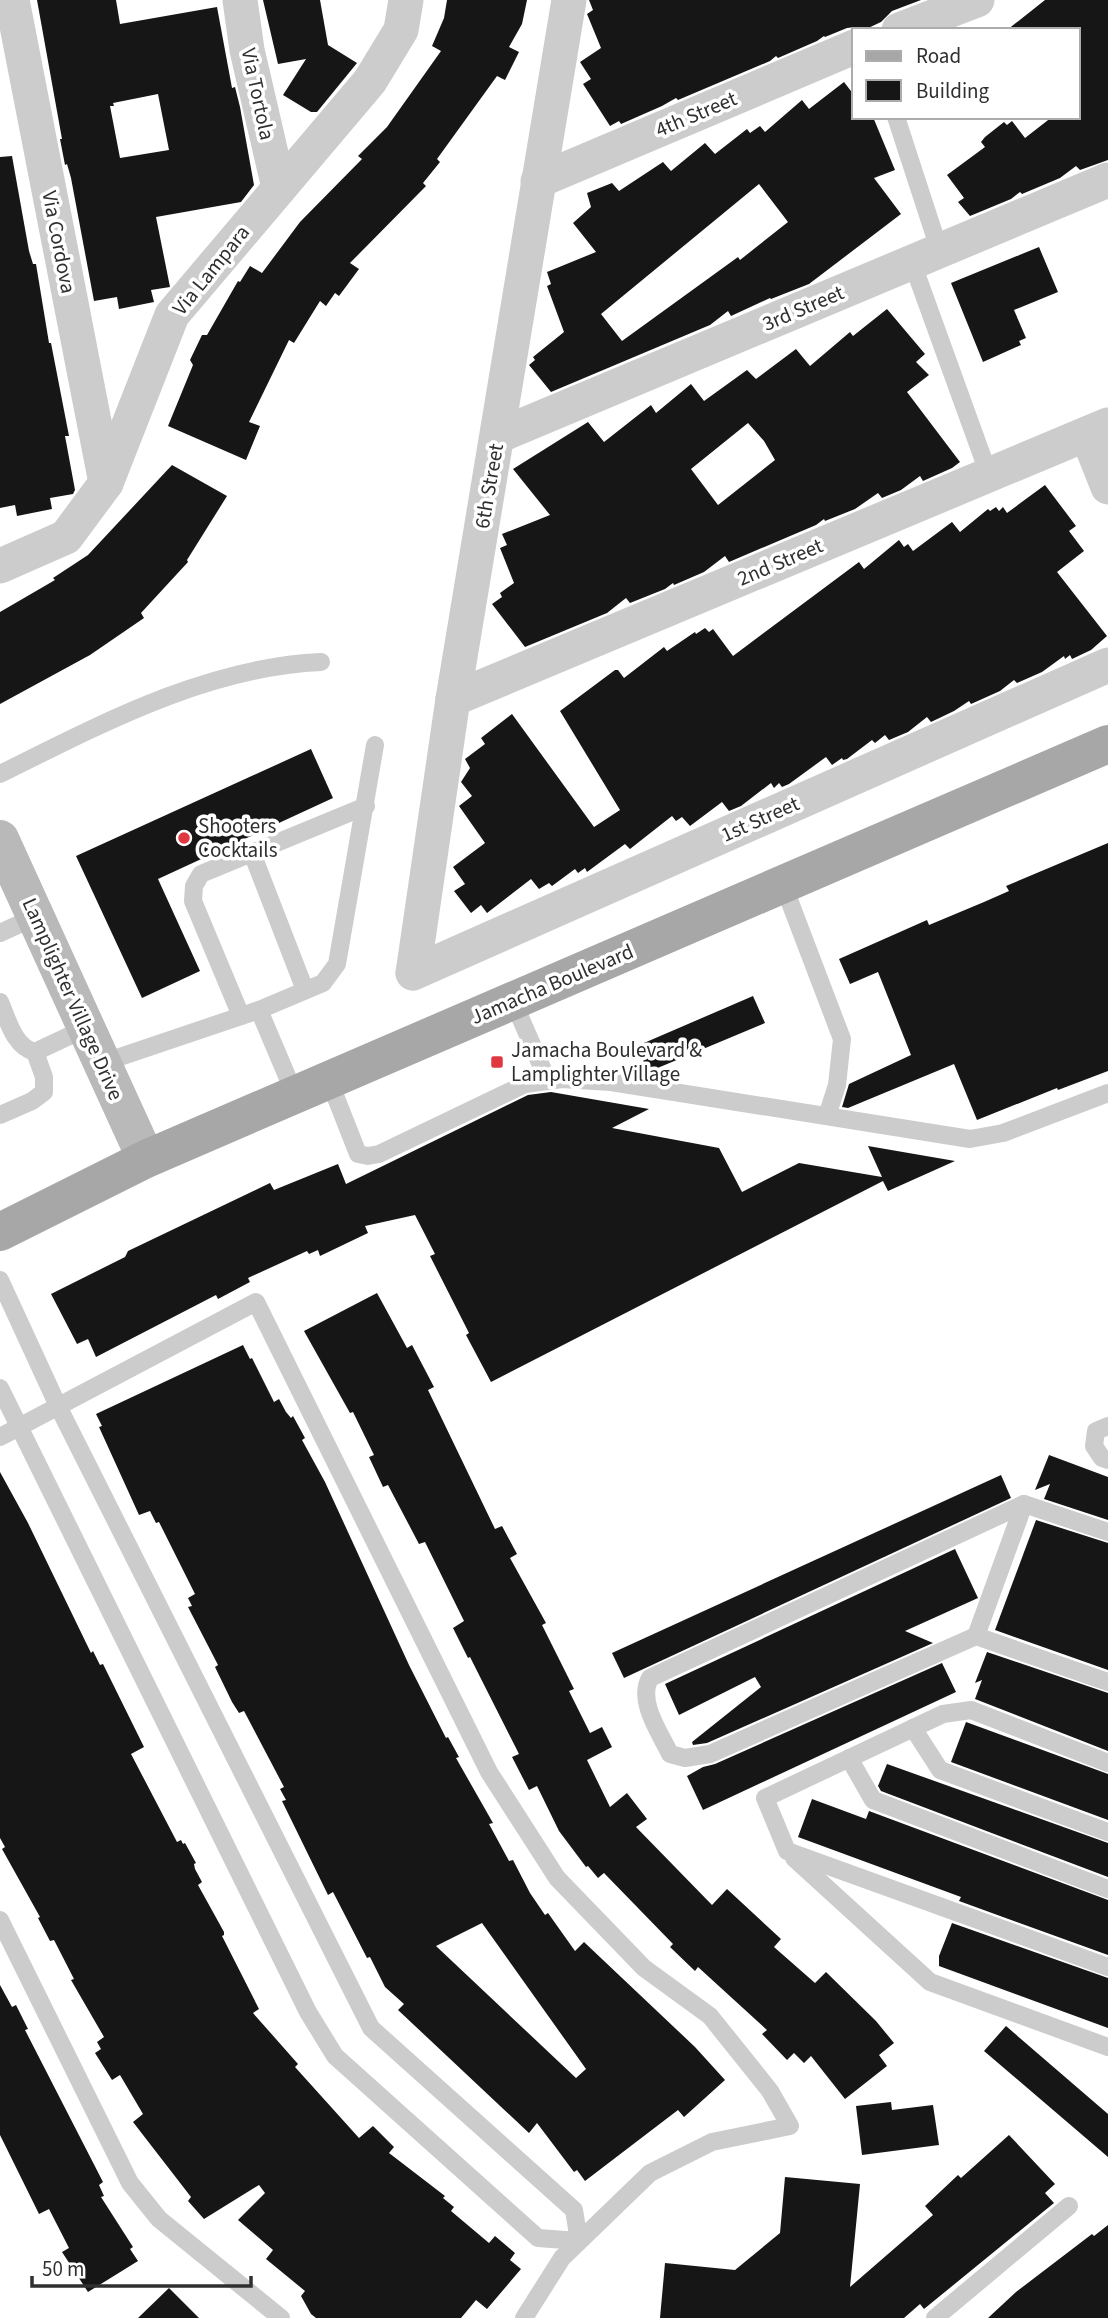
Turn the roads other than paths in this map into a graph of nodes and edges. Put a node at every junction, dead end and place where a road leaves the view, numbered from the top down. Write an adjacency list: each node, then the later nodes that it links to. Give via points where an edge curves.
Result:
1 (12, 0): 16 (street, Via Cordova)
2 (240, 0): 11 (street, Via Tortola)
3 (406, 0): 11 (street, Via Lampara, via 401,30 370,81)
4 (569, 0): 10 (street, 6th Street)
5 (977, 0): 6 (street)
6 (904, 28)
7 (852, 48): 10 (street, 4th Street)
8 (896, 119): 12 (lane)
9 (1108, 180): 12 (street, 3rd Street)
10 (538, 181): 14 (street, 6th Street)
11 (279, 188): 16 (street, Via Lampara, via 172,316)
12 (925, 256): 14 (street, 3rd Street); 15 (lane)
13 (1097, 429): 15 (street, 2nd Street); 17 (street)
14 (498, 436): 21 (street, 6th Street)
15 (989, 475): 21 (street, 2nd Street)
16 (106, 483): 18 (street, Via Lampara, via 66,537)
17 (1108, 486)
18 (0, 566)
19 (321, 662): 24 (lane, via 285,663 172,694)
20 (1108, 665): 31 (street, 1st Street)
21 (453, 699): 31 (street, 6th Street)
22 (1108, 744): 28 (main road, Jamacha Boulevard)
23 (375, 745): 25 (lane)
24 (0, 774)
25 (366, 806): 27 (lane); 32 (lane, via 337,964 323,983)
26 (0, 839): 29 (street, Lamplighter Village Drive)
27 (252, 853): 32 (lane); 36 (lane, via 201,874 194,886 193,901)
28 (783, 884): 33 (main road, Jamacha Boulevard); 45 (lane, via 842,1038 837,1085)
29 (36, 917): 30 (lane); 37 (street, Lamplighter Village Drive)
30 (0, 933)
31 (413, 972)
32 (305, 990): 35 (lane)
33 (513, 1001): 40 (lane); 41 (main road, Jamacha Boulevard)
34 (0, 1002): 38 (lane, via 18,1042)
35 (259, 1010): 36 (lane); 43 (lane)
36 (241, 1016): 39 (lane)
37 (86, 1028): 38 (lane); 39 (street, Lamplighter Village Drive)
38 (35, 1052): 44 (lane, via 44,1092)
39 (102, 1063): 46 (street, Lamplighter Village Drive)
40 (547, 1079): 41 (lane, via 525,1084 368,1156 358,1154); 45 (lane, via 611,1082)
41 (329, 1080): 43 (main road, Jamacha Boulevard)
42 (1108, 1093): 45 (lane, via 1003,1133 970,1139)
43 (295, 1095): 46 (main road, Jamacha Boulevard)
44 (0, 1115)
45 (827, 1116)
46 (146, 1160): 47 (main road, Jamacha Boulevard)
47 (2, 1226)
48 (0, 1280): 50 (lane)
49 (0, 1388): 52 (lane)
50 (58, 1406): 52 (lane); 69 (lane, via 371,2028 575,2210); 69 (lane, via 256,1302 489,1772 557,1878 644,1968 710,2016 770,2091 790,2126 712,2142 650,2173)
51 (1108, 1426): 54 (lane, via 1096,1431 1094,1446)
52 (19, 1427): 53 (lane); 69 (lane, via 295,1987 335,2056 538,2238)
53 (0, 1437)
54 (1108, 1460)
55 (1024, 1504): 56 (lane); 57 (lane); 57 (lane, via 650,1678 645,1686 646,1703 670,1754 685,1758 710,1754)
56 (1108, 1532)
57 (976, 1636): 58 (lane)
58 (1108, 1682)
59 (914, 1728): 60 (lane); 61 (lane, via 943,1714 971,1710); 62 (lane, via 940,1770)
60 (849, 1758): 63 (lane, via 765,1798); 64 (lane, via 873,1800)
61 (1108, 1763)
62 (1108, 1832)
63 (786, 1851): 66 (lane); 67 (lane, via 930,1982)
64 (1108, 1889)
65 (0, 1920): 70 (lane, via 130,2183 159,2219)
66 (1108, 1967)
67 (1108, 2047)
68 (1069, 2206): 72 (lane)
69 (579, 2241): 71 (lane, via 562,2258)
70 (281, 2318)
71 (524, 2318)
72 (934, 2318)

